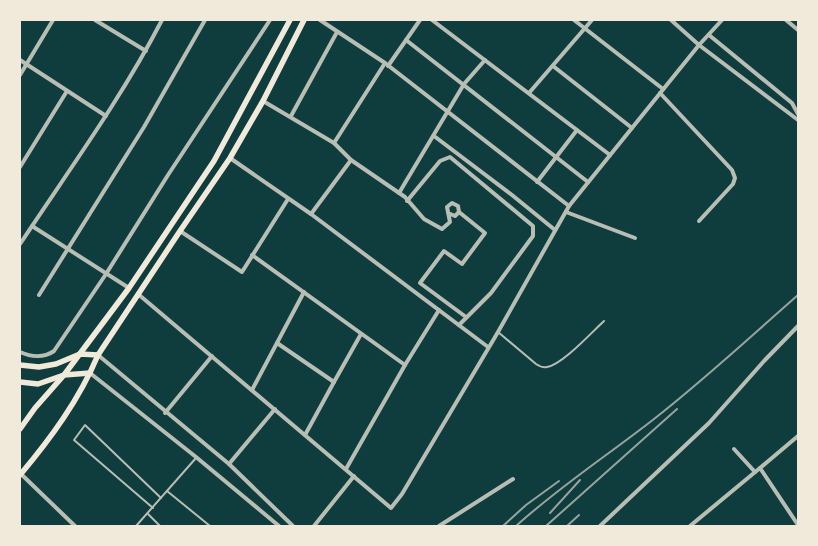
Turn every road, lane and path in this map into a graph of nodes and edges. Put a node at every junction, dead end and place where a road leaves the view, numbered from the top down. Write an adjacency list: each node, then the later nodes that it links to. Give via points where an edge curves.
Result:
1 (54, 20): 27 (street)
2 (95, 20): 17 (street)
3 (108, 20): 17 (street)
4 (162, 20): 24 (street)
5 (205, 20): 67 (street, via 144,127)
6 (270, 20): 69 (street)
7 (290, 20): 70 (main road, via 214,161)
8 (304, 20): 36 (main road)
9 (320, 20): 20 (street)
10 (420, 20): 22 (street)
11 (432, 20): 26 (street)
12 (574, 20): 18 (street)
13 (592, 20): 18 (street)
14 (671, 20): 23 (street)
15 (722, 20): 21 (street)
16 (786, 20): 19 (street)
17 (105, 26): 24 (street)
18 (586, 29): 29 (street); 32 (street)
19 (798, 30)
20 (337, 32): 28 (street); 40 (street)
21 (709, 35): 23 (street); 38 (street, via 792,103)
22 (406, 40): 28 (street); 31 (street)
23 (699, 45): 32 (street); 41 (street)
24 (146, 51): 39 (street)
25 (20, 60): 27 (street)
26 (485, 60): 31 (street); 34 (street)
27 (27, 64): 30 (street); 33 (street)
28 (386, 64): 37 (street); 45 (street)
29 (553, 66): 34 (street); 42 (street)
30 (20, 76)
31 (464, 84): 37 (street); 48 (street)
32 (663, 89): 35 (street)
33 (67, 91): 39 (street); 50 (street)
34 (529, 93): 43 (street)
35 (660, 94): 42 (street); 61 (street, via 732,170 735,178)
36 (263, 101): 40 (street); 47 (main road)
37 (448, 112): 44 (street); 51 (street)
38 (798, 114)
39 (106, 116): 62 (street)
40 (291, 116): 45 (street)
41 (798, 120)
42 (632, 128): 46 (street)
43 (577, 130): 46 (street); 48 (street)
44 (434, 136): 53 (street); 63 (street)
45 (334, 143): 49 (street)
46 (610, 154): 52 (street)
47 (230, 158): 54 (street); 64 (main road)
48 (555, 158): 51 (street); 52 (street)
49 (352, 160): 53 (street); 59 (street)
50 (20, 167)
51 (537, 182): 56 (street)
52 (588, 182): 56 (street)
53 (399, 193): 55 (street)
54 (288, 199): 59 (street); 68 (street)
55 (407, 201): 60 (street, via 424,219 442,229 450,222); 75 (street, via 440,161 450,157 533,226 533,236 502,279)
56 (569, 206): 58 (street)
57 (459, 212): 60 (street, via 455,216); 60 (street, via 458,206 452,203 447,207); 75 (street, via 485,233 462,264 444,250 420,283)
58 (566, 212): 63 (street); 65 (street)
59 (311, 214): 74 (street)
60 (448, 214)
61 (699, 221)
62 (32, 226): 66 (street); 67 (street)
63 (555, 230): 79 (street)
64 (180, 231): 68 (street, via 242,272); 72 (main road)
65 (635, 238)
66 (21, 242)
67 (67, 249): 69 (street); 73 (street)
68 (252, 255): 71 (street)
69 (106, 274): 70 (street); 83 (street, via 54,351 39,356)
70 (129, 288): 84 (main road)
71 (304, 292): 80 (street); 81 (street)
72 (138, 294): 85 (main road); 86 (street)
73 (39, 295)
74 (439, 310): 77 (street); 88 (street)
75 (466, 317): 77 (street)
76 (604, 321): 79 (lane, via 567,356 549,367 536,364)
77 (459, 324): 82 (street)
78 (798, 326): 122 (street, via 709,423)
79 (498, 332): 82 (street)
80 (362, 334): 88 (street); 92 (street)
81 (277, 343): 92 (street); 93 (street)
82 (488, 347): 106 (street, via 391,508)
83 (20, 352)
84 (80, 354): 85 (main road); 87 (main road, via 56,364 39,367); 90 (main road)
85 (98, 355): 89 (main road); 95 (street)
86 (212, 356): 93 (street); 95 (street)
87 (20, 365)
88 (405, 365): 103 (street)
89 (90, 373): 90 (main road); 100 (street); 105 (main road, via 45,444)
90 (64, 375): 91 (main road, via 38,384); 96 (main road)
91 (20, 382)
92 (334, 382): 97 (street)
93 (252, 390): 94 (street)
94 (275, 409): 97 (street); 101 (street)
95 (165, 412): 101 (street)
96 (20, 428)
97 (305, 435): 103 (street)
98 (798, 436): 102 (street)
99 (734, 449): 104 (street)
100 (196, 457): 108 (lane); 118 (street)
101 (229, 464): 119 (street)
102 (760, 468): 104 (street); 112 (street)
103 (346, 469): 106 (street)
104 (755, 472): 113 (street)
105 (20, 474): 114 (street)
106 (354, 476): 120 (street)
107 (513, 479): 121 (street)
108 (167, 491): 109 (lane); 117 (lane)
109 (161, 498): 110 (lane); 110 (lane, via 85,425 74,440)
110 (153, 508): 111 (lane)
111 (148, 514): 115 (lane); 116 (lane)
112 (798, 524)
113 (693, 525)
114 (75, 526)
115 (136, 526)
116 (160, 526)
117 (210, 526)
118 (279, 526)
119 (293, 526)
120 (314, 526)
121 (439, 526)
122 (600, 526)

